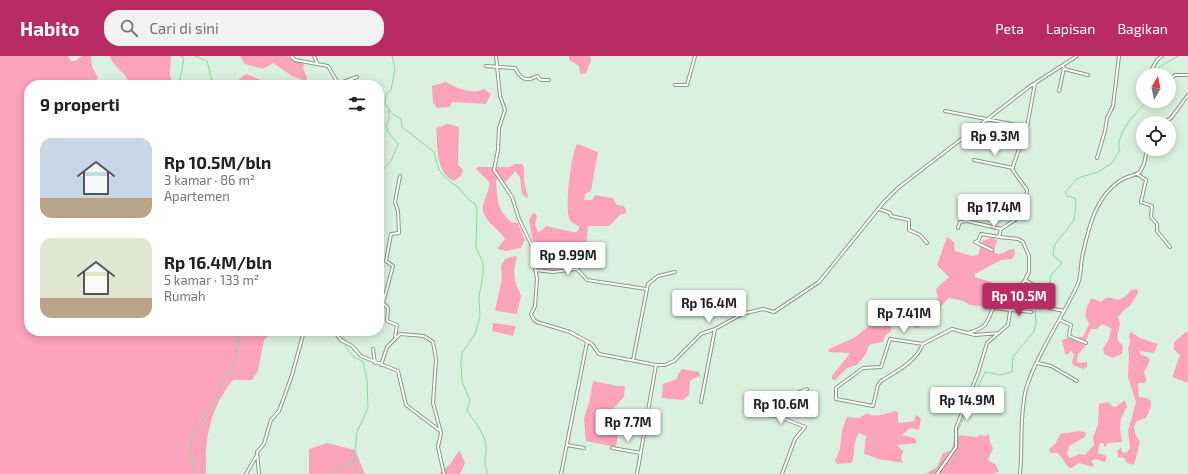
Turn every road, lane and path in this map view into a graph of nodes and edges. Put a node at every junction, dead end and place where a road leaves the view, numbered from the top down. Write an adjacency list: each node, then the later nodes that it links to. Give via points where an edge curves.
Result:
1 (291, 56): 8 (street, via 295,60)
2 (314, 56): 8 (street)
3 (496, 56): 10 (street)
4 (695, 56): 22 (street, via 687,85)
5 (1078, 56): 11 (street)
6 (1118, 56): 30 (street, via 1114,106 1107,118)
7 (1162, 56): 12 (street)
8 (317, 63): 18 (street, via 331,68)
9 (486, 66): 10 (street)
10 (496, 66): 20 (street, via 516,68 518,74 526,80 537,76 541,80); 42 (street, via 500,96 505,110 499,128 494,171 514,202 532,246)
11 (1063, 66): 13 (street); 21 (street)
12 (1153, 68)
13 (1064, 69): 14 (street); 23 (street)
14 (1088, 75)
15 (1176, 75): 16 (street)
16 (1188, 75)
17 (357, 77): 19 (street)
18 (337, 80)
19 (349, 80)
20 (549, 80)
21 (1035, 83): 27 (street); 28 (street)
22 (675, 85)
23 (1059, 91)
24 (1188, 95): 26 (street)
25 (945, 111): 27 (street)
26 (1172, 116)
27 (988, 119): 28 (street); 35 (street, via 898,188)
28 (1027, 127): 32 (street)
29 (1146, 156): 33 (street, via 1144,164)
30 (1097, 158)
31 (974, 160): 32 (street)
32 (1013, 168): 37 (street, via 1014,174 1026,187 1027,192 1020,217)
33 (1137, 174): 40 (street, via 1146,181 1141,202 1152,206 1152,217 1157,224 1157,231); 49 (street, via 1119,181 1100,200 1088,232 1077,286)
34 (400, 176): 46 (street, via 395,202 399,233 391,234 386,261 393,266)
35 (878, 209): 39 (street, via 890,213 891,216 909,220 909,230 920,235); 52 (street, via 819,282 774,312 763,309 742,314)
36 (958, 228): 37 (street, via 960,222 967,221)
37 (1001, 228): 38 (street)
38 (999, 237): 41 (street, via 981,234 975,242); 44 (street, via 1018,239 1027,248 1030,266)
39 (927, 243)
40 (1170, 247)
41 (992, 250)
42 (535, 270): 45 (street, via 553,272 577,269 587,280); 58 (street, via 536,306 531,314 534,320 566,330)
43 (675, 272): 45 (street, via 654,278)
44 (1026, 280): 48 (street, via 1012,298); 49 (street, via 1037,286 1036,300 1049,308)
45 (646, 289): 62 (street)
46 (384, 299)
47 (384, 304): 57 (street, via 388,308 387,321 397,325)
48 (1010, 309): 50 (street); 53 (street, via 993,308 983,328); 54 (street, via 1008,325)
49 (1064, 311): 51 (street)
50 (1030, 312)
51 (1060, 320): 59 (street, via 1071,325 1069,336); 64 (street)
52 (715, 329): 66 (street, via 701,334 670,364); 69 (street)
53 (967, 333): 54 (street, via 980,336); 60 (street, via 951,329)
54 (1000, 333): 82 (street, via 987,343 956,428 956,447)
55 (303, 336): 75 (street, via 279,411 271,420 264,444)
56 (338, 336): 63 (street, via 361,356)
57 (395, 338): 65 (street, via 385,350); 70 (street, via 404,334 424,336 433,342 436,359 433,404)
58 (587, 342): 62 (street, via 592,344 599,354); 71 (street)
59 (1086, 343)
60 (923, 344): 60 (street, via 890,339 881,367 862,369 836,388 836,399 872,406 881,381 909,363)
61 (373, 350): 63 (street)
62 (633, 360): 66 (street)
63 (375, 363): 65 (street)
64 (1038, 363): 67 (street, via 1051,366); 83 (street, via 1026,393 1022,415)
65 (381, 365): 70 (street, via 398,371 407,407)
66 (656, 365): 74 (street)
67 (1077, 381)
68 (807, 389): 81 (street, via 782,398 771,408 768,415 805,427 795,439)
69 (700, 402)
70 (440, 430): 78 (street, via 438,447)
71 (567, 445): 72 (street); 79 (street)
72 (584, 448)
73 (612, 448): 74 (street)
74 (641, 452): 80 (street)
75 (257, 455): 76 (street); 77 (street)
76 (246, 474)
77 (259, 474)
78 (444, 474)
79 (561, 474)
80 (637, 474)
81 (782, 474)
82 (937, 474)
83 (1020, 474)

